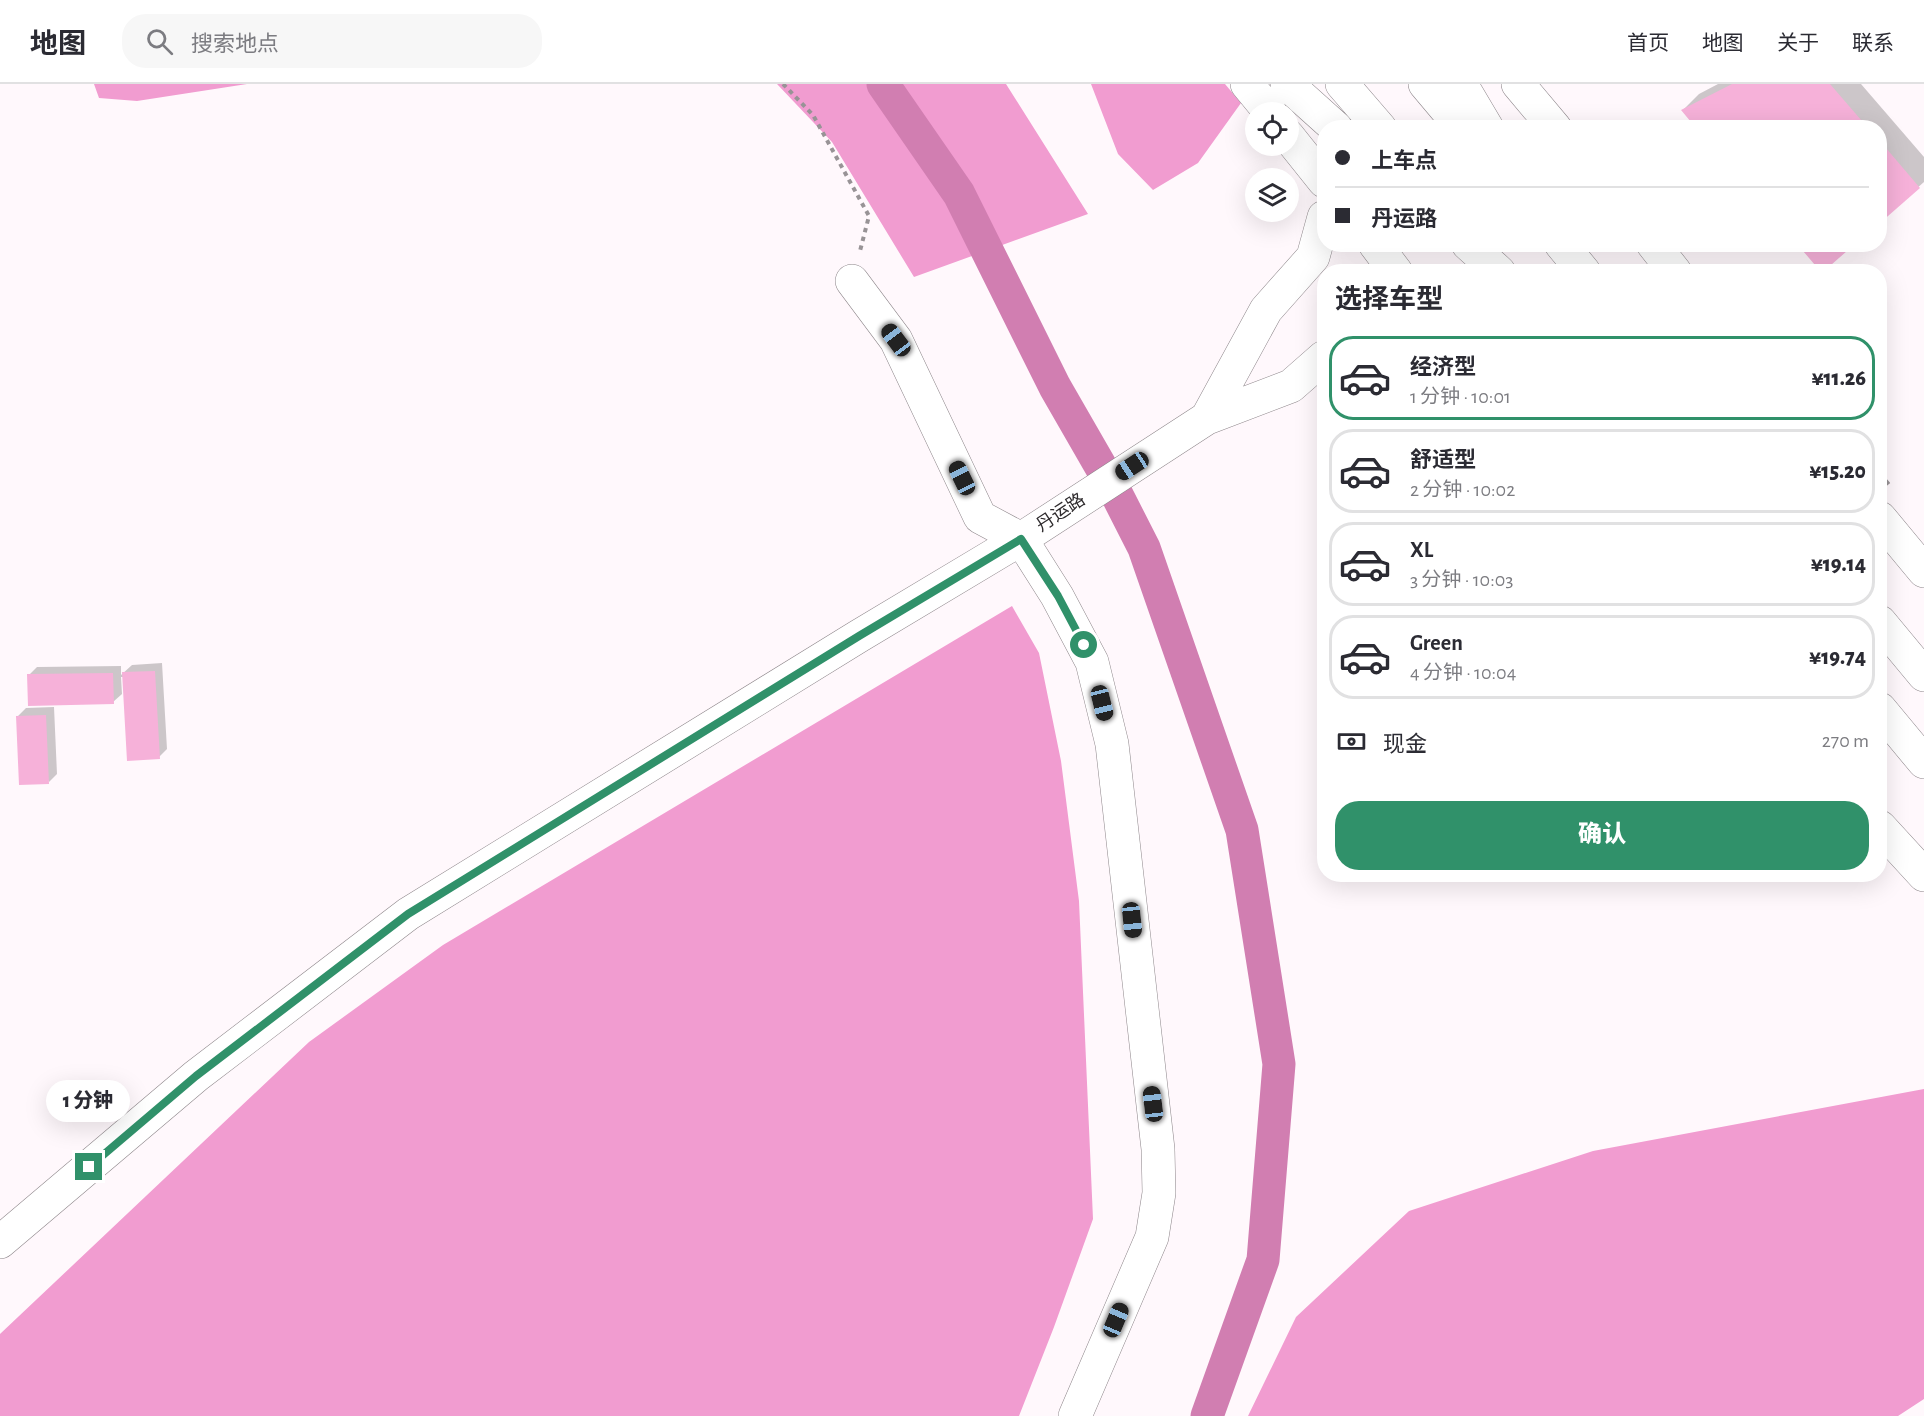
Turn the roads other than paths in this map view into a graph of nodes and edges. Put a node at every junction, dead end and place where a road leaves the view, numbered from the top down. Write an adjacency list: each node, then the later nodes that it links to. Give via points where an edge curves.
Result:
1 (1247, 84): 7 (main road)
2 (1287, 84): 8 (main road)
3 (1342, 84): 9 (main road)
4 (1425, 84): 10 (main road)
5 (1461, 84): 11 (main road)
6 (1518, 84): 12 (main road)
7 (1262, 102)
8 (1327, 120)
9 (1373, 120)
10 (1455, 120)
11 (1482, 120)
12 (1548, 120)
13 (1299, 149): 14 (main road)
14 (1317, 171)
15 (1317, 242): 26 (main road, 丹运路, via 1313,257 1266,310)
16 (1477, 252): 20 (main road)
17 (1487, 252): 21 (main road)
18 (1568, 252): 22 (main road)
19 (1659, 252): 23 (main road)
20 (1490, 264)
21 (1496, 264)
22 (1577, 264)
23 (1669, 264)
24 (852, 281): 28 (main road, via 896,340 980,517)
25 (1317, 363): 26 (main road, 丹运路, via 1291,386)
26 (1207, 418): 28 (main road, 丹运路)
27 (1887, 526): 29 (main road)
28 (1021, 539): 36 (main road, 丹运路, via 408,914 196,1076); 37 (main road, via 1058,596 1092,662 1112,744 1158,1149 1159,1193 1152,1237)
29 (1924, 571)
30 (1887, 630): 31 (main road)
31 (1924, 675)
32 (1887, 717): 33 (main road)
33 (1924, 762)
34 (1887, 835): 35 (main road)
35 (1924, 875)
36 (0, 1242)
37 (1075, 1416)

